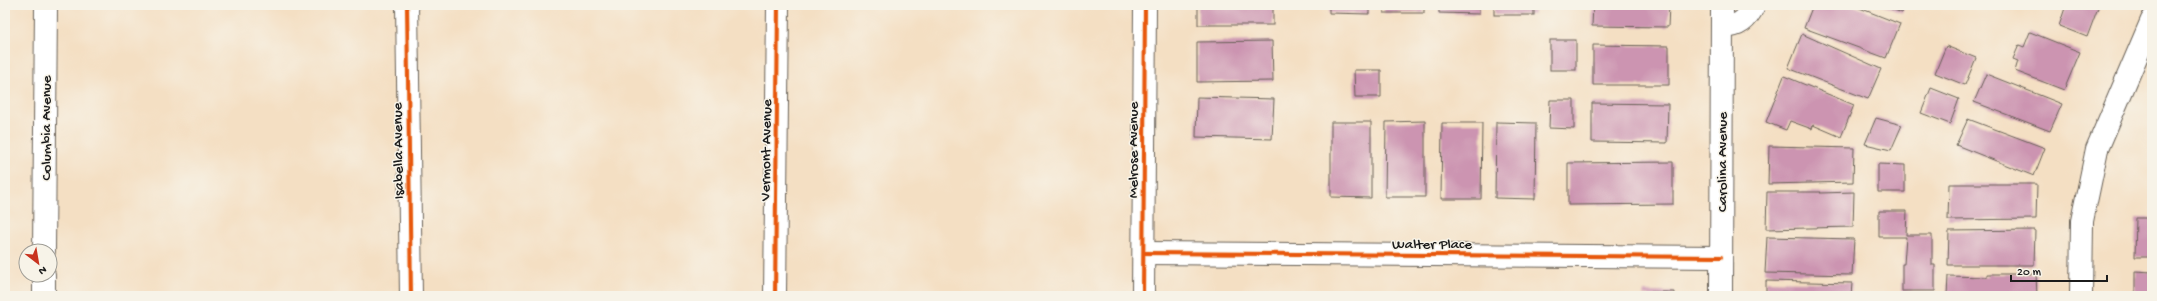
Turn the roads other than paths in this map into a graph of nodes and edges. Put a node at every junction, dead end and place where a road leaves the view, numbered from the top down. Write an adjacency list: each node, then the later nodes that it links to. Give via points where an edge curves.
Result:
1 (46, 5): 9 (street, Columbia Avenue)
2 (407, 5): 14 (street, Isabella Avenue)
3 (778, 5): 15 (street, Vermont Avenue)
4 (1145, 5): 10 (street, Melrose Avenue)
5 (1722, 5): 8 (street, Carolina Avenue)
6 (1754, 5): 8 (street, via 1747,18 1740,24)
7 (2152, 20): 18 (street, via 2097,149 2082,221)
8 (1722, 27): 11 (street, Carolina Avenue)
9 (44, 243)
10 (1144, 253): 11 (street, Walter Place); 16 (street, Melrose Avenue)
11 (1721, 257): 17 (street, Carolina Avenue)
12 (44, 283): 13 (street)
13 (44, 296)
14 (411, 296)
15 (775, 296)
16 (1143, 296)
17 (1721, 296)
18 (2081, 296)

